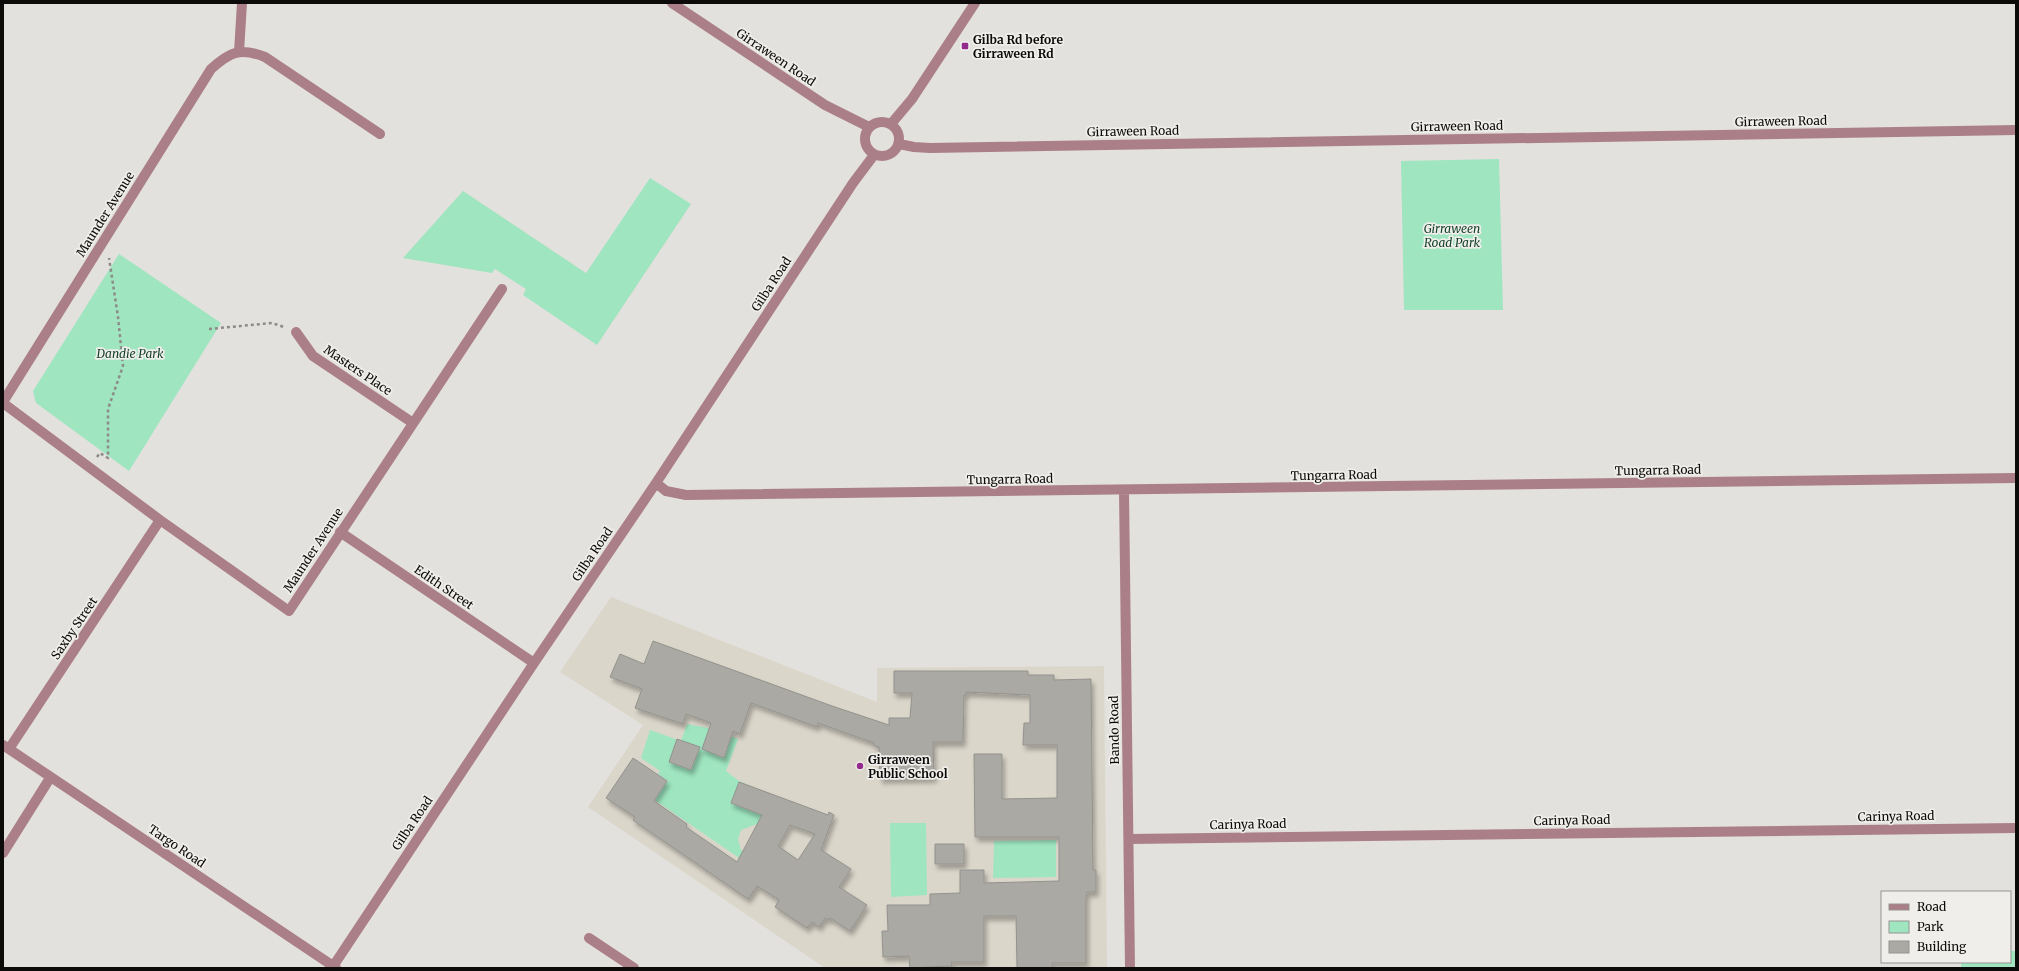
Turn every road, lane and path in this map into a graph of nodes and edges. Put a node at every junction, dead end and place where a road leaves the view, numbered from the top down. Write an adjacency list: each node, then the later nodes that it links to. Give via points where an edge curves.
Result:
1 (242, 3): 4 (street)
2 (672, 3): 6 (street, Girraween Road, via 825,105)
3 (975, 3): 5 (street, via 912,99)
4 (239, 52): 8 (street, via 252,52 265,57); 11 (street, Maunder Avenue, via 227,55 211,69)
5 (892, 124): 6 (street, via 877,122); 9 (street, via 898,133)
6 (869, 127): 10 (street, via 864,137 866,148)
7 (2016, 130): 9 (street, Girraween Road, via 930,148 914,148)
8 (380, 134)
9 (899, 144): 10 (street, via 889,155)
10 (874, 155): 19 (street, Gilba Road)
11 (105, 238): 15 (street, Maunder Avenue); 17 (path, via 118,317 122,366 108,409 108,458 100,452)
12 (502, 289): 16 (street, Maunder Avenue)
13 (209, 328): 14 (path, via 272,323)
14 (296, 332): 16 (street, Masters Place, via 313,356)
15 (3, 402): 17 (street, Maunder Avenue)
16 (413, 423): 22 (street, Maunder Avenue)
17 (89, 467): 21 (street, Maunder Avenue)
18 (2016, 478): 20 (street, Tungarra Road)
19 (656, 483): 20 (street, Tungarra Road, via 666,491 686,495); 23 (street, Gilba Road)
20 (1124, 491): 27 (street, Bando Road)
21 (160, 520): 22 (street, Maunder Avenue, via 290,611); 24 (street, Saxby Street)
22 (340, 532): 23 (street, Edith Street)
23 (534, 663): 30 (street, Gilba Road)
24 (6, 747): 25 (street, Targo Road)
25 (50, 778): 28 (street); 30 (street, Targo Road)
26 (2016, 828): 27 (street, Carinya Road)
27 (1129, 839): 32 (street, Bando Road)
28 (3, 853)
29 (590, 938): 31 (street)
30 (334, 967)
31 (634, 968)
32 (1130, 968)

